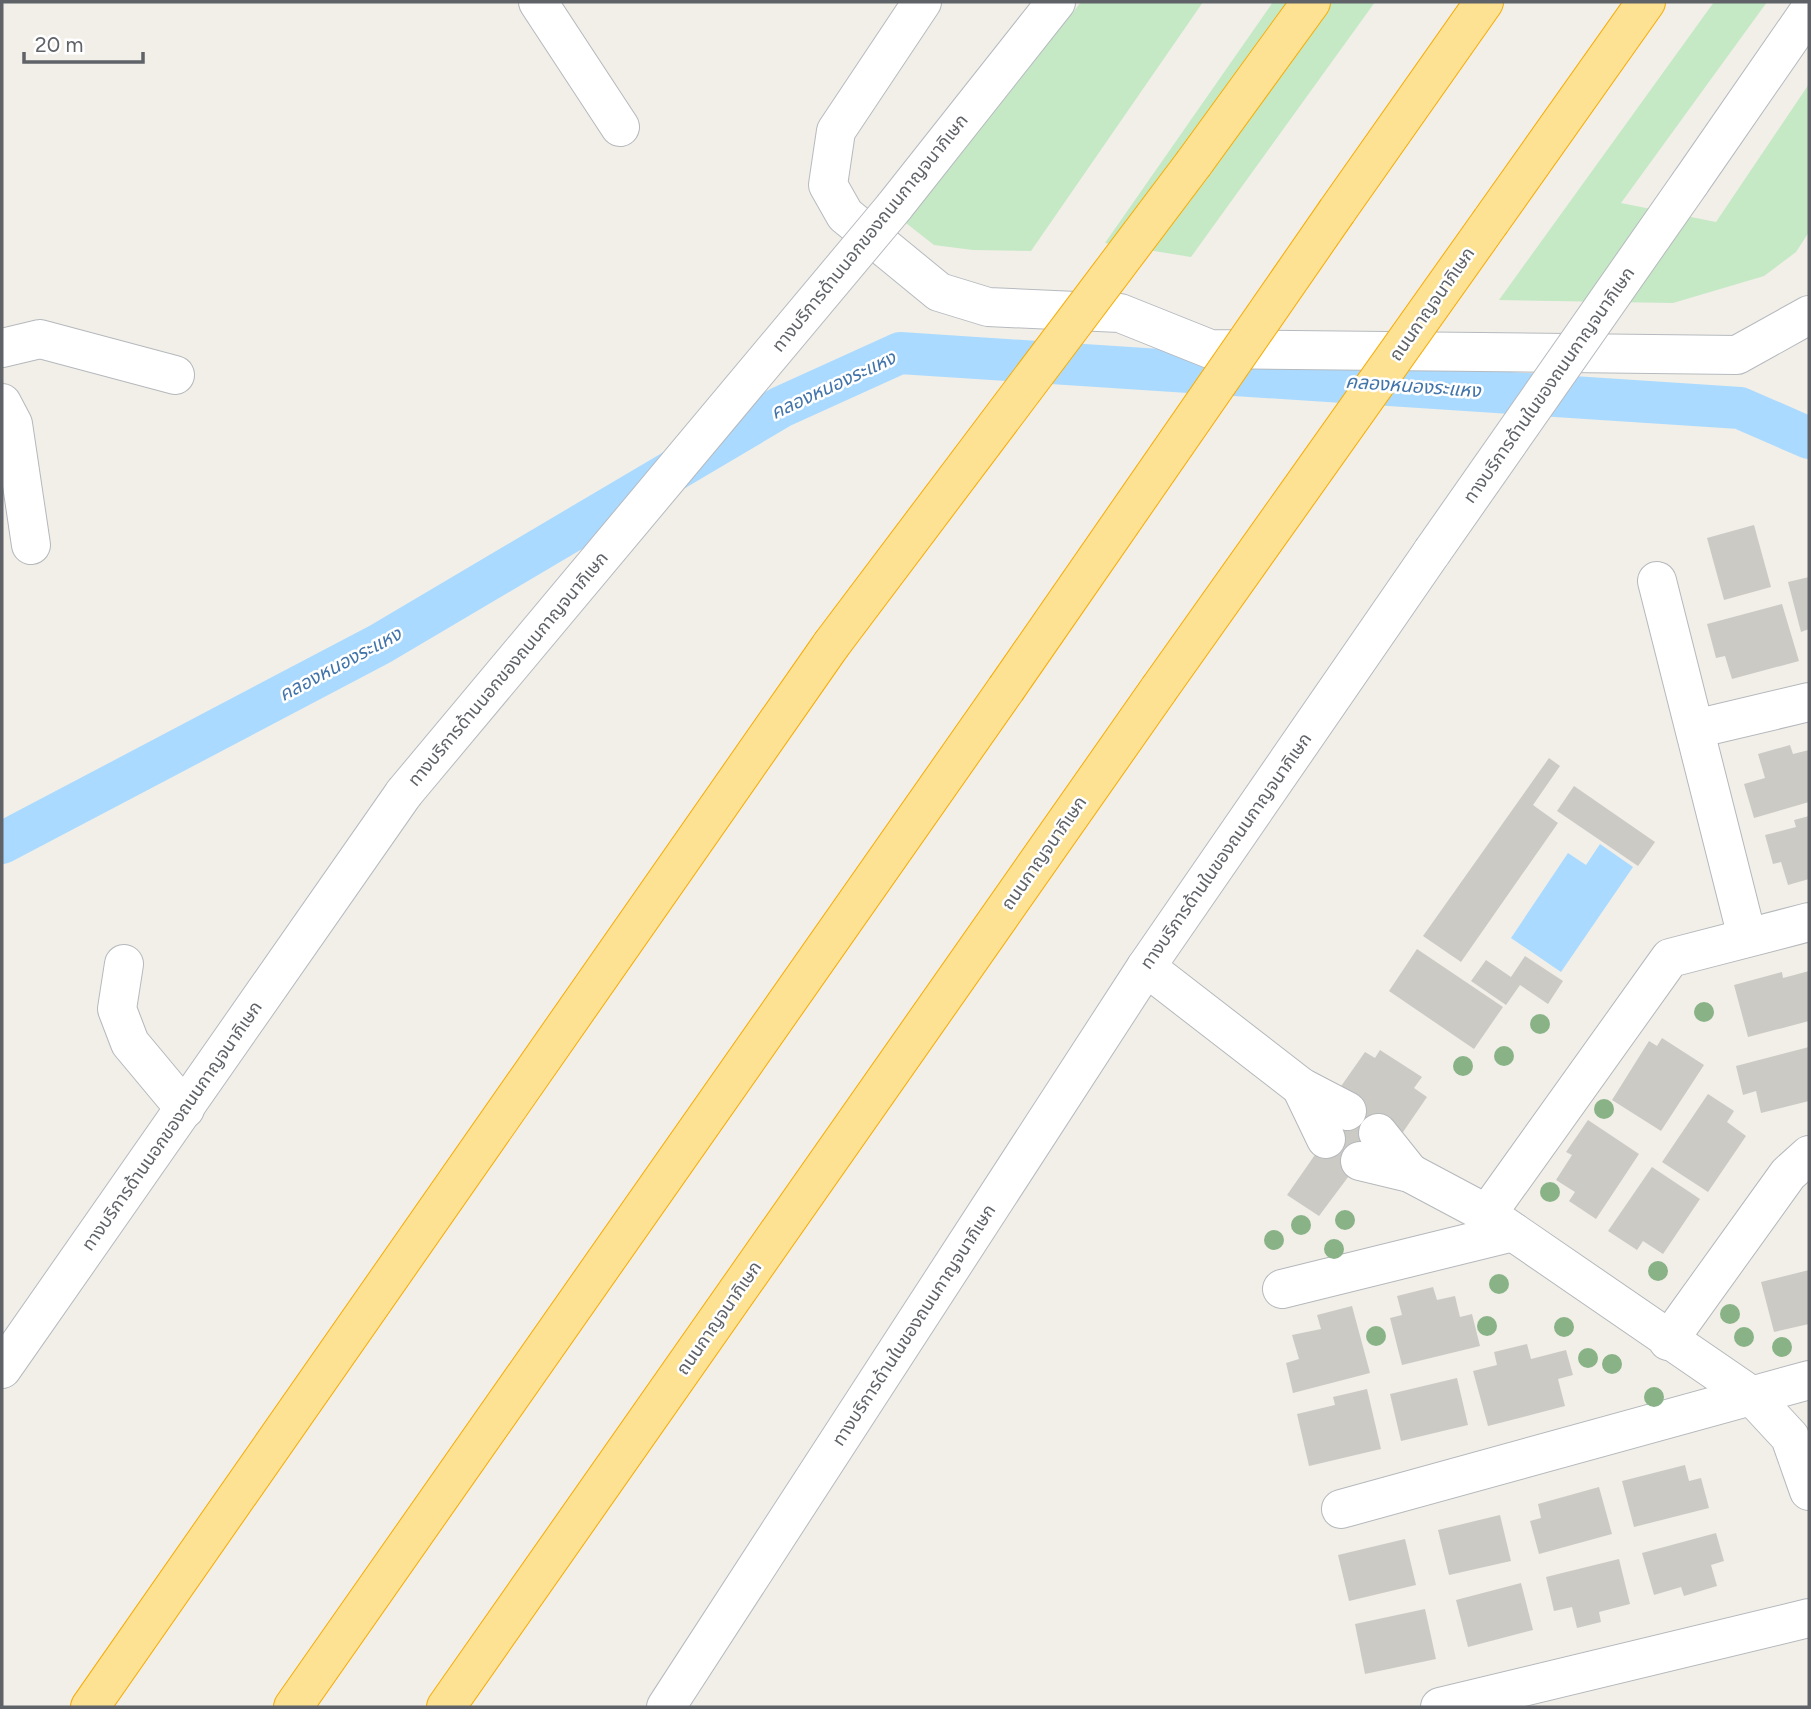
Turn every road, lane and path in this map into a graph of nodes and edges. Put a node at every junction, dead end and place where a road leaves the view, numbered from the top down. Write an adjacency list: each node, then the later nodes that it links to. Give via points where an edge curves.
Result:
1 (538, 2): 8 (main road)
2 (922, 2): 9 (main road, via 836,131 828,185 845,215 939,292 988,307 1120,313 1210,349 1737,355)
3 (1056, 2): 21 (main road, ทางบริการด้านนอกของถนนกาญจนาภิเษก, bridge, via 894,207 404,793)
4 (1311, 2): 34 (highway, bridge, via 831,645)
5 (1484, 2): 35 (highway, bridge)
6 (1646, 2): 36 (highway, ถนนกาญจนาภิเษก, bridge)
7 (1809, 11): 20 (main road, ทางบริการด้านในของถนนกาญจนาภิเษก, bridge)
8 (620, 127)
9 (1809, 315)
10 (2, 348): 11 (main road, via 40,339)
11 (175, 375)
12 (2, 403): 13 (main road, via 13,424)
13 (31, 545)
14 (1657, 581): 16 (main road)
15 (1809, 702): 16 (main road)
16 (1695, 729): 18 (main road)
17 (1809, 922): 18 (main road)
18 (1747, 937): 25 (main road, via 1670,958)
19 (124, 964): 21 (main road, via 117,1010 130,1043)
20 (1146, 967): 22 (main road, via 1301,1087); 37 (main road, ทางบริการด้านในของถนนกาญจนาภิเษก)
21 (185, 1109): 28 (main road, ทางบริการด้านนอกของถนนกาญจนาภิเษก)
22 (1337, 1125)
23 (1369, 1147): 25 (main road)
24 (1809, 1155): 27 (main road, via 1788,1174)
25 (1500, 1223): 26 (main road); 27 (main road)
26 (1282, 1289)
27 (1668, 1341): 30 (main road)
28 (2, 1369)
29 (1809, 1380): 30 (main road)
30 (1752, 1396): 31 (main road, via 1790,1437); 32 (main road)
31 (1809, 1491)
32 (1341, 1510)
33 (1809, 1618): 38 (main road)
34 (90, 1707)
35 (293, 1707)
36 (446, 1707)
37 (666, 1707)
38 (1440, 1707)

